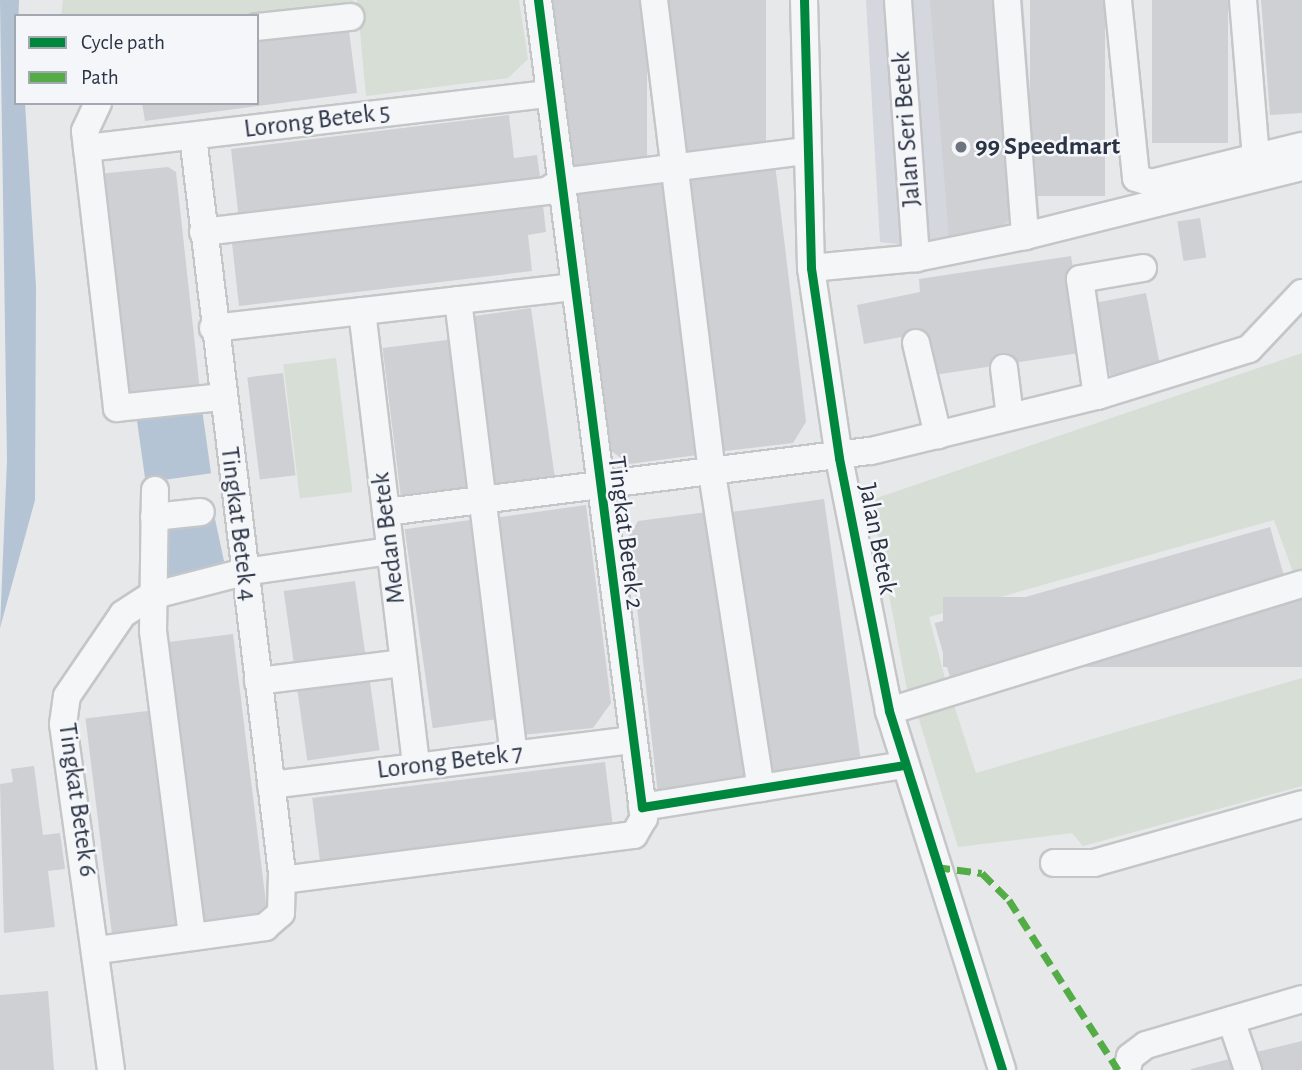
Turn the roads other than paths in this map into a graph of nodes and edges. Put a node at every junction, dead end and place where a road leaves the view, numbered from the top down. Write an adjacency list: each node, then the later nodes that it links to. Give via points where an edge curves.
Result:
1 (538, 0): 10 (street, Tingkat Betek 2)
2 (654, 0): 17 (street)
3 (804, 0): 15 (street, Jalan Betek)
4 (898, 0): 22 (street, Jalan Seri Betek)
5 (1007, 0): 21 (street)
6 (1118, 0): 16 (street, via 1136,178 1151,183)
7 (1243, 0): 16 (street)
8 (350, 17): 9 (street)
9 (259, 27)
10 (548, 94): 12 (street, Lorong Betek 5); 19 (street, Tingkat Betek 2)
11 (97, 105): 14 (street, via 85,131)
12 (192, 136): 14 (street, Lorong Betek 5); 20 (street, Tingkat Betek 4)
13 (1302, 146): 16 (street)
14 (87, 148): 33 (street, via 117,408)
15 (805, 151): 17 (street); 23 (street, Jalan Betek)
16 (1256, 159)
17 (675, 167): 19 (street); 37 (street)
18 (1302, 167): 21 (street)
19 (560, 182): 20 (street, via 547,191); 25 (street, Tingkat Betek 2)
20 (202, 232): 29 (street, Tingkat Betek 4)
21 (1025, 236): 22 (street)
22 (916, 258): 23 (street)
23 (811, 268): 36 (street, Jalan Betek)
24 (1143, 268): 32 (street, via 1080,279)
25 (573, 287): 27 (street); 38 (street, Tingkat Betek 2)
26 (1302, 293): 32 (street, via 1249,349)
27 (458, 300): 28 (street); 40 (street)
28 (362, 311): 29 (street); 42 (street, Medan Betek)
29 (213, 328): 33 (street, Tingkat Betek 4)
30 (916, 343): 35 (street)
31 (1004, 368): 34 (street)
32 (1097, 396): 34 (street)
33 (221, 397): 45 (street, Tingkat Betek 4)
34 (1010, 417): 35 (street)
35 (939, 435): 36 (street)
36 (839, 458): 37 (street); 50 (street, Jalan Betek)
37 (712, 473): 38 (street); 56 (street)
38 (598, 486): 40 (street); 51 (street, Tingkat Betek 2)
39 (155, 490): 43 (street)
40 (485, 500): 42 (street); 52 (street)
41 (201, 512): 43 (street)
42 (386, 512): 44 (street, Medan Betek)
43 (154, 517): 47 (street)
44 (390, 551): 45 (street, Tingkat Betek 6); 48 (street, Medan Betek)
45 (244, 572): 47 (street, Tingkat Betek 6); 49 (street, Tingkat Betek 4)
46 (1302, 584): 50 (street)
47 (151, 596): 61 (street); 62 (street, Tingkat Betek 6, via 123,614 67,696 63,724)
48 (403, 663): 49 (street); 54 (street, Medan Betek)
49 (258, 681): 55 (street, Tingkat Betek 4)
50 (889, 711): 53 (street, Jalan Betek)
51 (630, 740): 52 (street, Lorong Betek 7); 58 (street, Tingkat Betek 2)
52 (514, 754): 54 (street, Lorong Betek 7)
53 (904, 765): 56 (street); 66 (street, Jalan Betek)
54 (416, 766): 55 (street, Lorong Betek 7)
55 (271, 785): 60 (street, Tingkat Betek 4)
56 (761, 788): 58 (street)
57 (1302, 804): 59 (street, via 1094,863)
58 (642, 807): 60 (street, via 645,818 634,835)
59 (1054, 863)
60 (282, 880): 61 (street, Tingkat Betek 4, via 281,913 265,927)
61 (192, 936): 62 (street)
62 (98, 950): 65 (street, Tingkat Betek 6)
63 (1302, 999): 64 (street)
64 (1231, 1020): 67 (street, via 1146,1045 1130,1057); 68 (street)
65 (111, 1070)
66 (1002, 1070)
67 (1126, 1070)
68 (1248, 1070)

